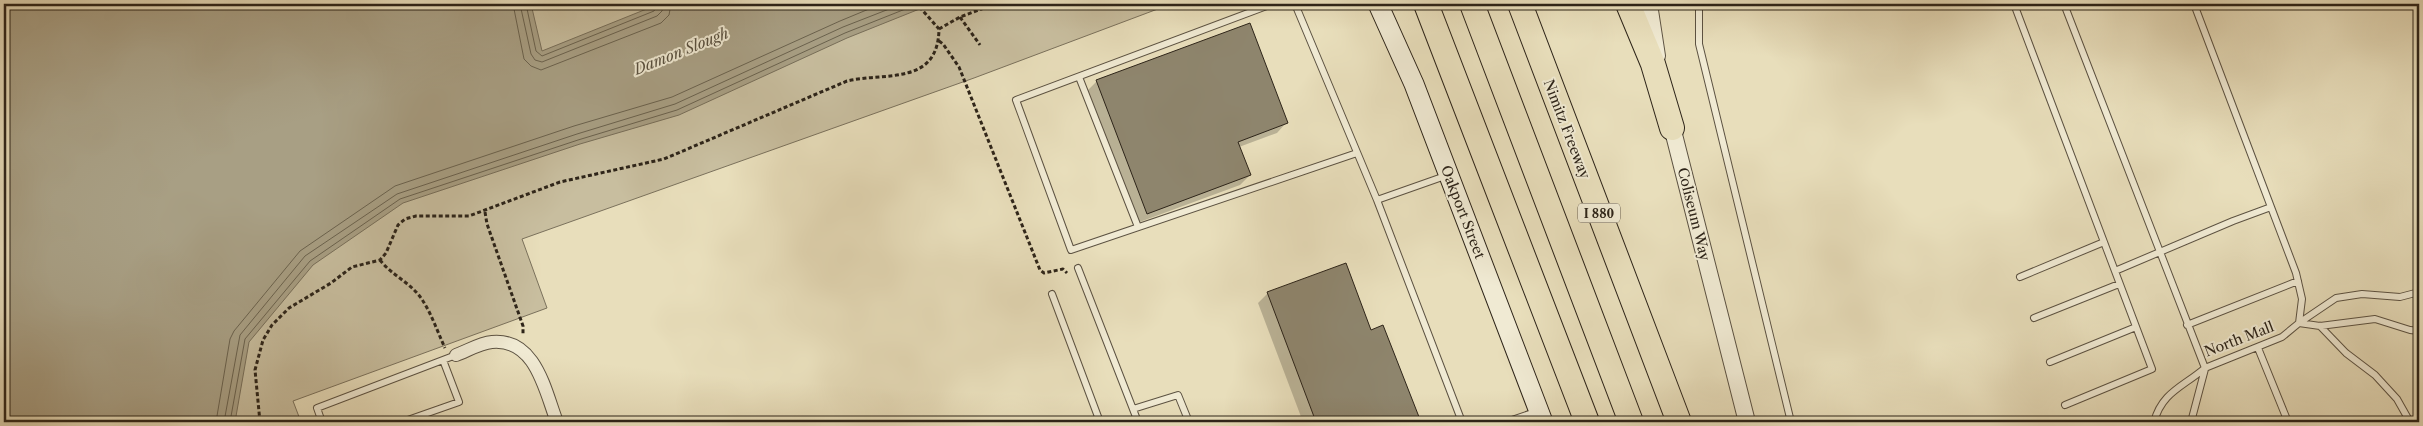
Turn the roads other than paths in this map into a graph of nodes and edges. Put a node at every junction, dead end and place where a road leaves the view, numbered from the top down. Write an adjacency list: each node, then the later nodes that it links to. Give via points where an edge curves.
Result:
1 (1272, 4): 13 (lane)
2 (1295, 4): 15 (lane)
3 (1378, 4): 16 (main road, Oakport Street, via 1414,84)
4 (1426, 4): 50 (highway)
5 (1472, 4): 51 (highway)
6 (1520, 4): 52 (highway, Nimitz Freeway / I 880)
7 (1628, 4): 14 (highway, via 1653,64)
8 (1649, 4): 14 (street, Coliseum Way)
9 (1699, 4): 54 (lane, via 1699,44)
10 (2014, 4): 20 (lane)
11 (2064, 4): 21 (lane, North Mall)
12 (2194, 4): 18 (lane)
13 (1079, 76): 19 (lane); 19 (lane, via 1016,100 1071,250)
14 (1672, 128): 53 (street, Coliseum Way)
15 (1357, 152): 17 (lane); 19 (lane)
16 (1449, 175): 17 (lane); 41 (main road, Oakport Street)
17 (1377, 200): 48 (lane)
18 (2271, 207): 21 (lane); 25 (lane)
19 (1138, 227)
20 (2104, 242): 23 (lane); 24 (lane)
21 (2159, 251): 23 (lane); 31 (lane, North Mall)
22 (1078, 268): 40 (lane)
23 (2115, 271): 26 (lane)
24 (2020, 277)
25 (2298, 281): 30 (lane, via 2302,299); 31 (lane)
26 (2119, 284): 29 (lane); 33 (lane)
27 (2419, 292): 30 (lane, North Mall, via 2400,297 2362,294 2336,298)
28 (1052, 294): 45 (lane)
29 (2034, 318)
30 (2299, 323): 32 (lane); 35 (lane, North Mall, via 2282,337)
31 (2187, 325): 38 (lane, North Mall)
32 (2320, 326): 34 (lane, via 2375,319); 58 (lane, via 2346,353 2375,375 2397,399)
33 (2136, 327): 37 (lane); 39 (lane, via 2152,369)
34 (2419, 331)
35 (2258, 348): 38 (lane, North Mall); 57 (lane)
36 (449, 358): 42 (lane, via 317,408); 43 (lane, via 459,402); 44 (street, via 491,342 508,342 522,348 531,358)
37 (2050, 362)
38 (2205, 368): 55 (lane, via 2168,396 2158,407); 56 (lane)
39 (2065, 405)
40 (1133, 409): 46 (lane); 47 (lane, via 1178,394)
41 (1540, 416): 49 (lane)
42 (322, 422)
43 (402, 422)
44 (558, 422)
45 (1100, 422)
46 (1138, 422)
47 (1189, 422)
48 (1462, 422)
49 (1506, 422)
50 (1586, 422)
51 (1631, 422)
52 (1679, 422)
53 (1747, 422)
54 (1791, 422)
55 (2154, 422)
56 (2191, 422)
57 (2288, 422)
58 (2410, 422)

